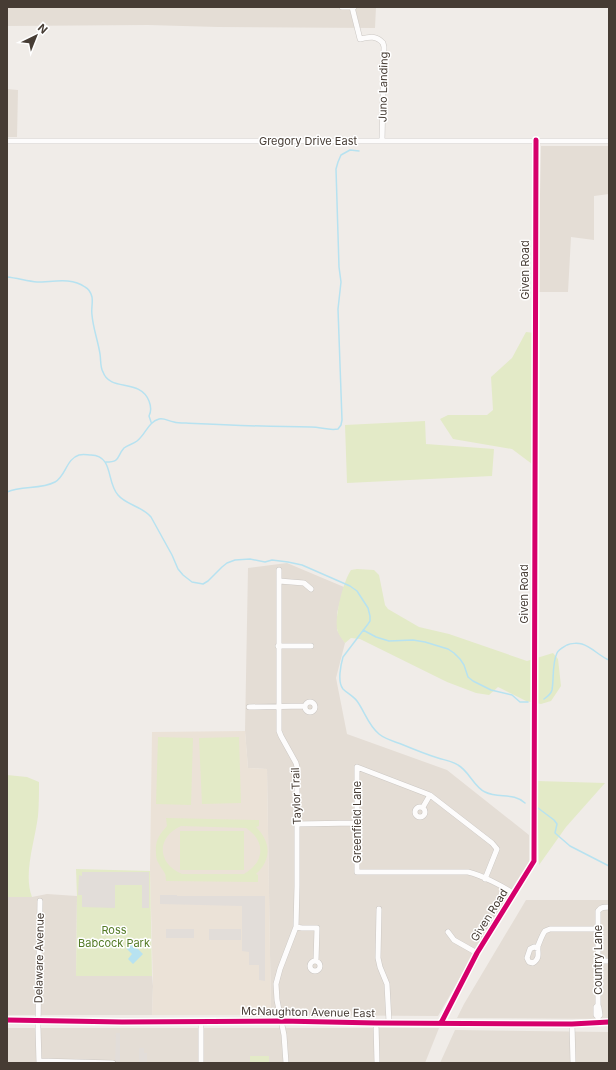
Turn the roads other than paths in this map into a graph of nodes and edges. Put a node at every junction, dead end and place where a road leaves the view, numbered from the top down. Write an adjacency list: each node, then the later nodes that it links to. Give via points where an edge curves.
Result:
1 (342, 7): 2 (street)
2 (353, 7): 5 (street, Juno Landing, via 360,39 372,37 383,42)
3 (536, 140): 5 (street, Gregory Drive East); 6 (street, Gregory Drive East); 20 (street, Given Road, via 534,861)
4 (7, 141): 5 (street, Gregory Drive East)
5 (382, 141)
6 (609, 141)
7 (279, 570): 8 (street, Taylor Trail)
8 (279, 581): 9 (street, via 304,583); 10 (street, Taylor Trail)
9 (311, 589)
10 (278, 646): 11 (street); 12 (street, Taylor Trail)
11 (311, 646)
12 (279, 706): 13 (street); 14 (street); 18 (street, Taylor Trail, via 280,736 297,767)
13 (305, 706)
14 (248, 707)
15 (430, 795): 16 (street); 17 (street, Greenfield Lane, via 357,767); 19 (street, Greenfield Lane, via 497,849)
16 (422, 807)
17 (356, 823): 18 (street); 19 (street, Greenfield Lane, via 357,872 468,872)
18 (297, 824): 24 (street, Taylor Trail)
19 (485, 879): 20 (street, Greenfield Lane)
20 (514, 894): 28 (street, Given Road)
21 (40, 901): 33 (street, Delaware Avenue)
22 (609, 907): 25 (street, Country Lane, via 598,911)
23 (379, 909): 37 (street, via 378,958 387,984)
24 (296, 927): 29 (street, via 317,928); 35 (street, Taylor Trail, via 276,984)
25 (598, 929): 27 (street, via 547,930 543,933); 30 (street, Country Lane)
26 (448, 932): 28 (street, via 454,940)
27 (538, 948)
28 (477, 953): 40 (street, Given Road)
29 (316, 960)
30 (599, 961): 31 (street); 34 (street, Country Lane)
31 (609, 961)
32 (7, 1020): 33 (main road, McNaughton Avenue East)
33 (38, 1020): 36 (main road, McNaughton Avenue East); 42 (street, Delaware Avenue)
34 (598, 1020): 38 (main road, McNaughton Avenue East); 41 (main road, McNaughton Avenue East)
35 (281, 1021): 36 (main road, McNaughton Avenue East); 39 (main road, McNaughton Avenue East); 45 (street, Taylor Trail)
36 (201, 1022): 44 (street)
37 (389, 1022): 39 (main road, McNaughton Avenue East); 40 (main road, McNaughton Avenue East)
38 (609, 1022)
39 (376, 1023): 46 (street)
40 (441, 1023): 41 (main road, McNaughton Avenue East)
41 (572, 1024): 47 (street)
42 (38, 1062): 43 (street)
43 (113, 1063)
44 (201, 1063)
45 (286, 1063)
46 (377, 1063)
47 (573, 1063)

